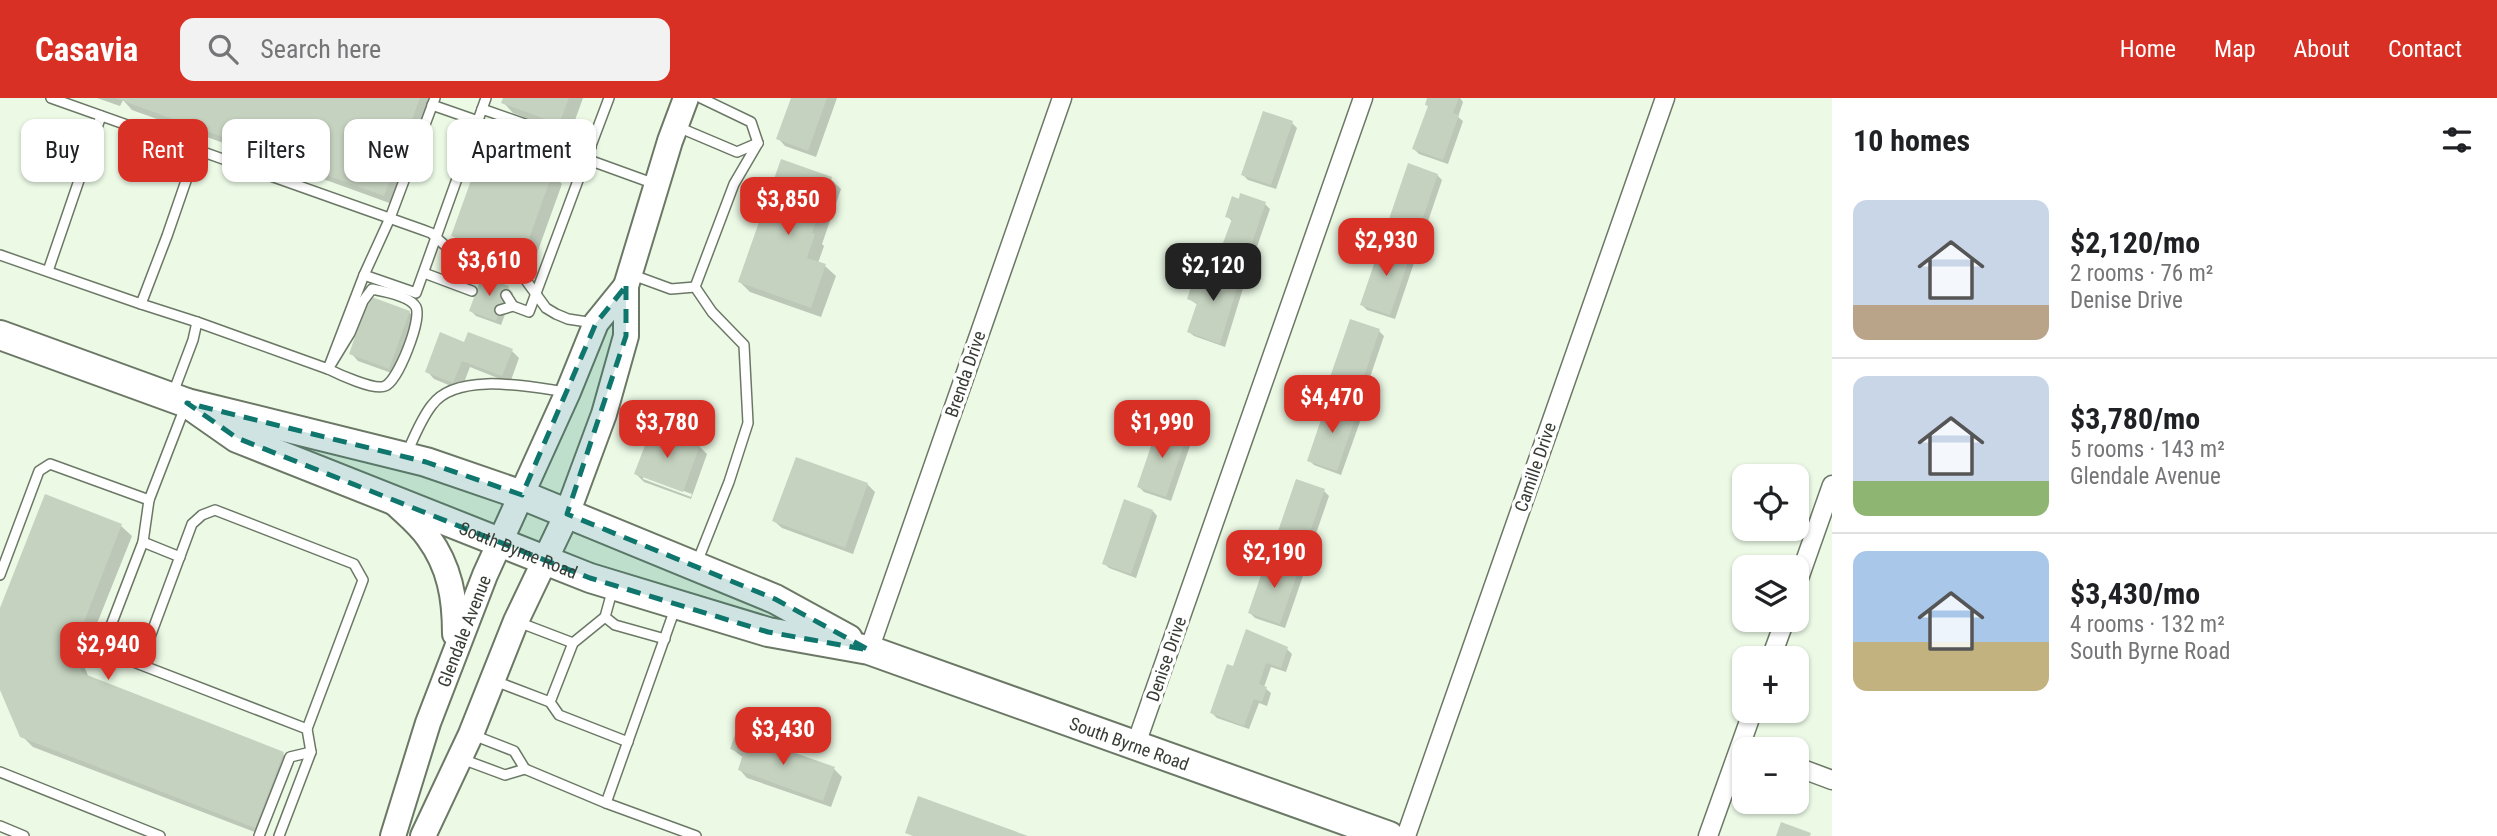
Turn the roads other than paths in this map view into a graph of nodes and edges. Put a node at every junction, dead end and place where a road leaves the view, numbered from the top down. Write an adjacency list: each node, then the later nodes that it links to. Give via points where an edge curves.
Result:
1 (51, 98): 11 (lane)
2 (486, 98): 10 (lane)
3 (608, 98): 17 (lane)
4 (686, 98): 16 (main road, Glendale Avenue)
5 (701, 98): 18 (lane, via 751,122)
6 (1062, 98): 64 (street, Brenda Drive)
7 (1363, 98): 72 (street, Denise Drive)
8 (1665, 98): 91 (street, Camille Drive)
9 (433, 101): 12 (lane); 25 (lane)
10 (482, 108): 13 (lane); 14 (lane)
11 (101, 116): 15 (lane); 28 (lane)
12 (474, 119)
13 (479, 119)
14 (513, 119)
15 (118, 122)
16 (676, 126): 18 (lane, via 737,152); 24 (main road, Glendale Avenue)
17 (596, 133)
18 (758, 143): 32 (lane, via 734,184)
19 (208, 153): 25 (lane)
20 (596, 163): 24 (lane)
21 (185, 182): 36 (lane)
22 (456, 182): 26 (lane)
23 (578, 182): 34 (lane)
24 (657, 185): 31 (main road, Glendale Avenue)
25 (390, 218): 26 (lane); 30 (lane)
26 (437, 238): 29 (lane); 34 (lane, via 449,249 516,273)
27 (0, 255): 28 (lane)
28 (48, 271): 36 (lane)
29 (424, 273): 30 (lane, via 416,293); 33 (lane)
30 (364, 275): 42 (lane)
31 (628, 280): 32 (lane, via 671,289); 40 (main road, Glendale Avenue); 50 (main road, Glendale Avenue, via 626,336 604,414)
32 (695, 287): 56 (lane, via 744,345 748,423)
33 (474, 291)
34 (536, 293): 37 (lane, via 529,312); 40 (lane, via 556,314)
35 (506, 295): 37 (lane)
36 (141, 304): 39 (lane)
37 (513, 306): 38 (lane)
38 (500, 310)
39 (197, 322): 42 (lane); 44 (lane)
40 (596, 323): 43 (main road, Glendale Avenue)
41 (0, 335): 44 (main road, South Byrne Road)
42 (328, 369): 42 (lane, via 386,386 399,372 418,309 402,298 372,289)
43 (568, 392): 45 (lane, via 471,384 449,392 433,402); 47 (main road, Glendale Avenue)
44 (179, 400): 45 (main road, South Byrne Road); 48 (main road, South Byrne Road, via 237,438); 49 (lane)
45 (405, 457): 47 (main road, South Byrne Road)
46 (1832, 485): 53 (street)
47 (522, 495): 50 (main road, South Byrne Road); 51 (main road, Glendale Avenue)
48 (390, 498): 51 (main road, South Byrne Road); 65 (main road, via 428,535 443,564 455,603)
49 (149, 500): 52 (lane); 57 (lane, via 50,464 39,471)
50 (567, 514): 55 (main road, Glendale Avenue); 56 (main road, South Byrne Road)
51 (500, 541): 55 (main road, South Byrne Road); 65 (main road, Glendale Avenue)
52 (143, 542): 54 (lane); 66 (lane, via 104,641 118,656)
53 (1807, 555)
54 (180, 557): 66 (lane); 69 (lane, via 192,524 215,510 354,564 363,580)
55 (547, 561): 58 (main road, South Byrne Road); 61 (main road, Glendale Avenue)
56 (696, 566): 64 (main road, South Byrne Road, via 775,598)
57 (0, 575)
58 (614, 586): 59 (main road, South Byrne Road); 60 (lane)
59 (677, 605): 62 (lane); 64 (main road, South Byrne Road, via 768,632)
60 (605, 617): 62 (lane, via 615,625); 63 (lane)
61 (516, 621): 63 (lane); 67 (main road, Glendale Avenue)
62 (665, 639): 71 (lane)
63 (573, 643): 68 (lane)
64 (869, 650): 72 (main road, South Byrne Road)
65 (454, 656): 87 (main road, Glendale Avenue)
66 (140, 664): 69 (lane)
67 (493, 680): 68 (lane); 70 (main road, Glendale Avenue)
68 (550, 702): 71 (lane, via 559,715)
69 (307, 729): 73 (lane)
70 (471, 734): 74 (main road, Glendale Avenue); 75 (lane, via 514,751)
71 (628, 742): 80 (lane)
72 (1136, 744): 90 (main road, South Byrne Road)
73 (311, 752): 85 (lane, via 290,757); 86 (lane)
74 (460, 759): 75 (lane, via 505,775); 88 (main road, Glendale Avenue)
75 (526, 769): 80 (lane)
76 (1809, 771): 79 (street)
77 (0, 772): 82 (lane)
78 (1732, 776): 92 (street)
79 (1832, 780)
80 (606, 803): 89 (lane)
81 (0, 826): 83 (lane)
82 (137, 832): 84 (lane)
83 (24, 836)
84 (160, 836)
85 (260, 836)
86 (279, 836)
87 (393, 836)
88 (423, 836)
89 (696, 836)
90 (1389, 836)
91 (1406, 836)
92 (1708, 836)

